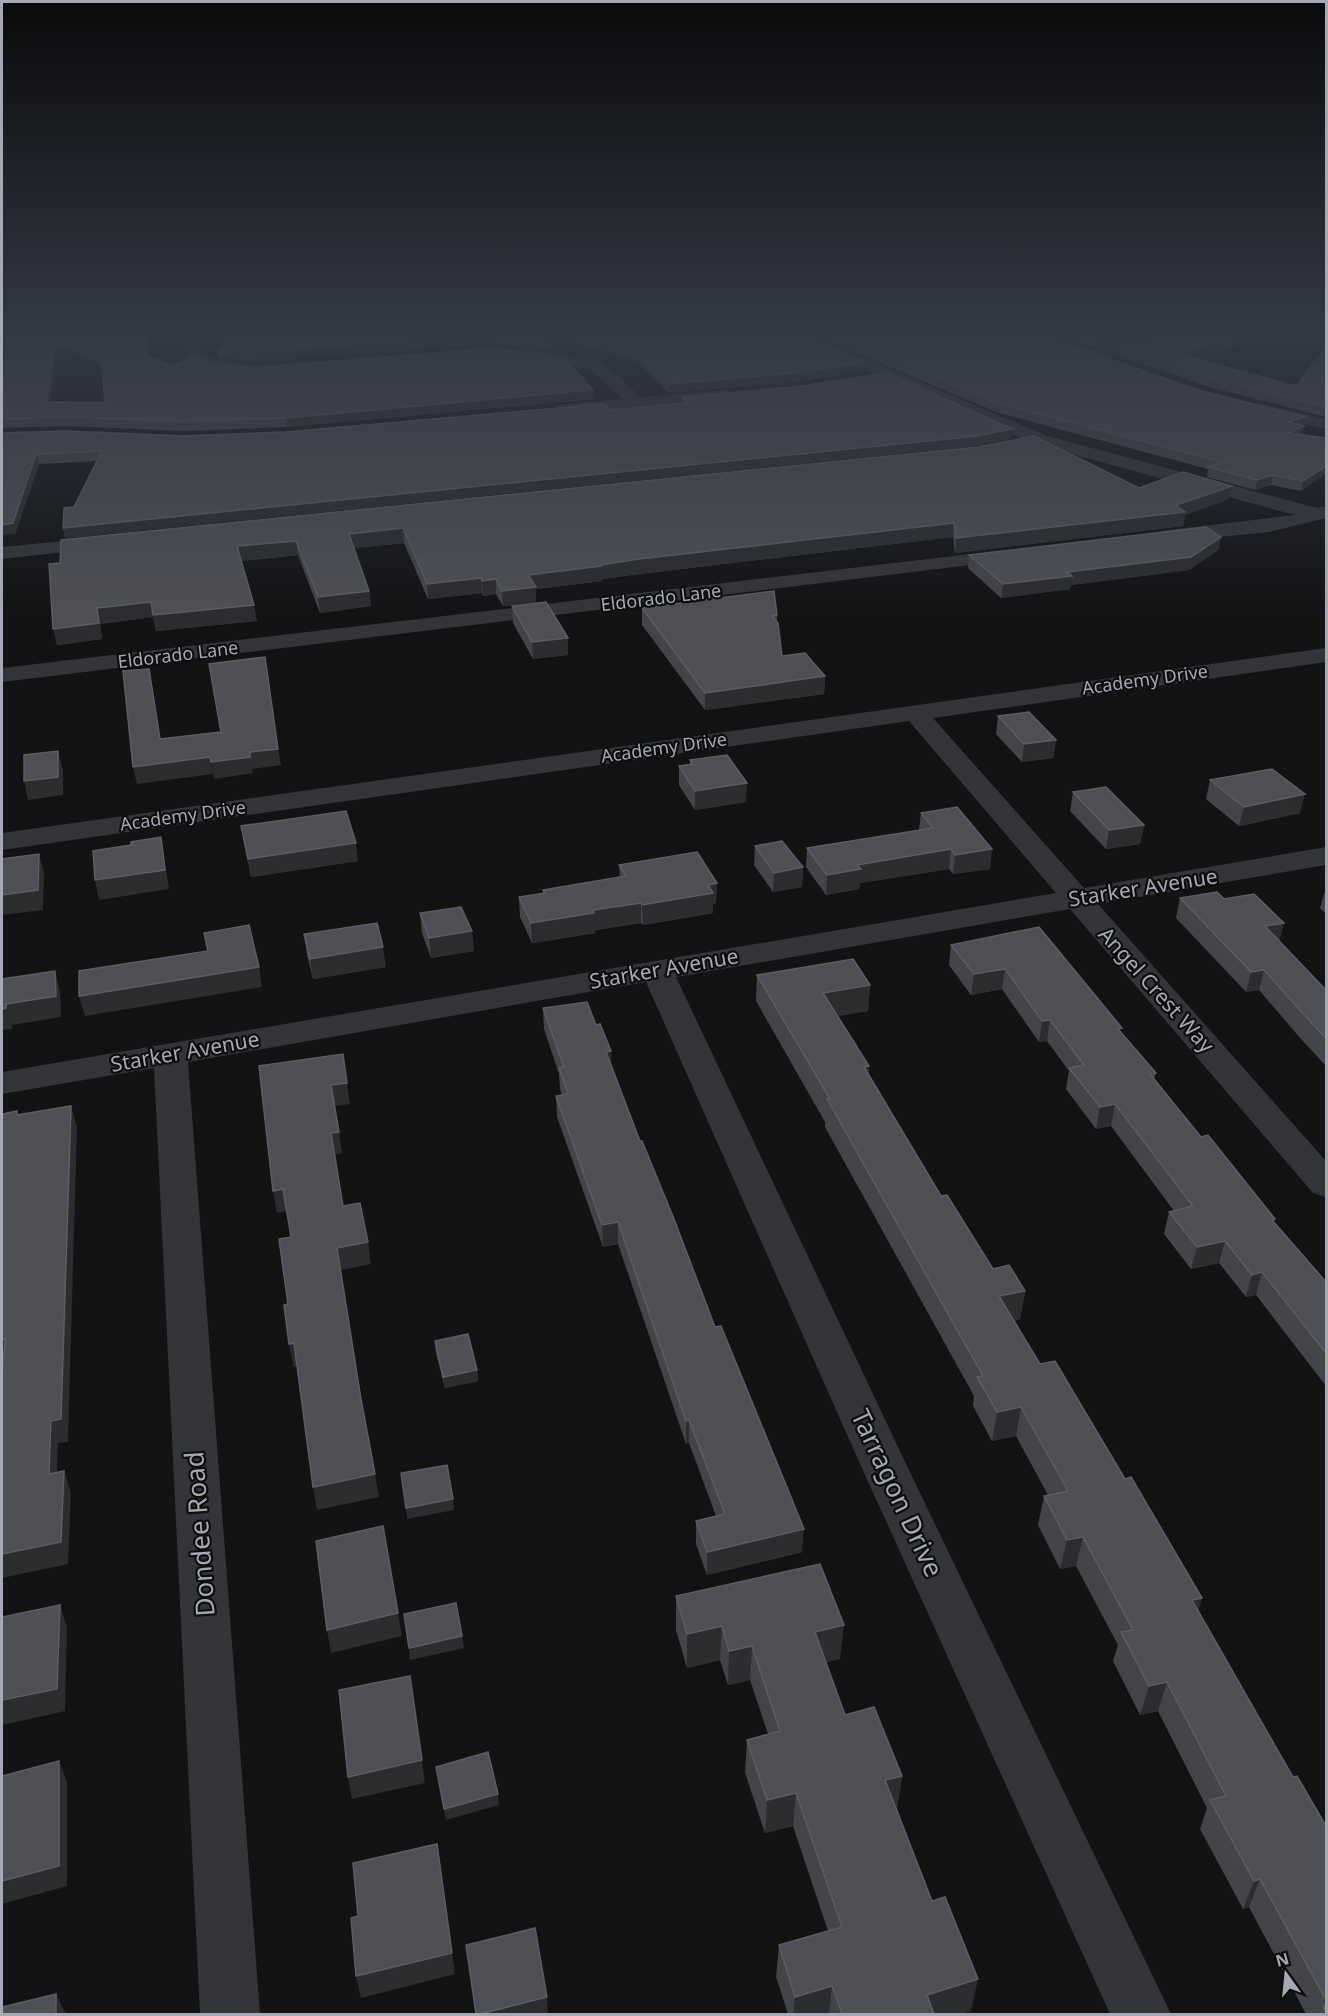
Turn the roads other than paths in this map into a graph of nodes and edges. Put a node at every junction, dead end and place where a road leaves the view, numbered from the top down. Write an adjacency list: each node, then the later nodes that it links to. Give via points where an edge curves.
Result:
1 (1011, 427): 2 (street)
2 (1041, 440): 3 (street); 4 (street)
3 (1011, 446)
4 (1323, 514): 5 (street)
5 (1144, 539)
6 (124, 541): 8 (street)
7 (1038, 552): 10 (street, Eldorado Lane)
8 (2, 553)
9 (1326, 655): 11 (street, Academy Drive)
10 (2, 675)
11 (915, 713): 12 (street, Academy Drive); 14 (street, Angel Crest Way)
12 (2, 842)
13 (1326, 856): 14 (street, Starker Avenue)
14 (1077, 898): 15 (street, Starker Avenue); 18 (street, Angel Crest Way)
15 (657, 970): 16 (street, Starker Avenue); 20 (street, Tarragon Drive)
16 (170, 1053): 17 (street, Starker Avenue); 19 (street, Dondee Road)
17 (2, 1083)
18 (1326, 1184)
19 (230, 2014)
20 (1141, 2014)

